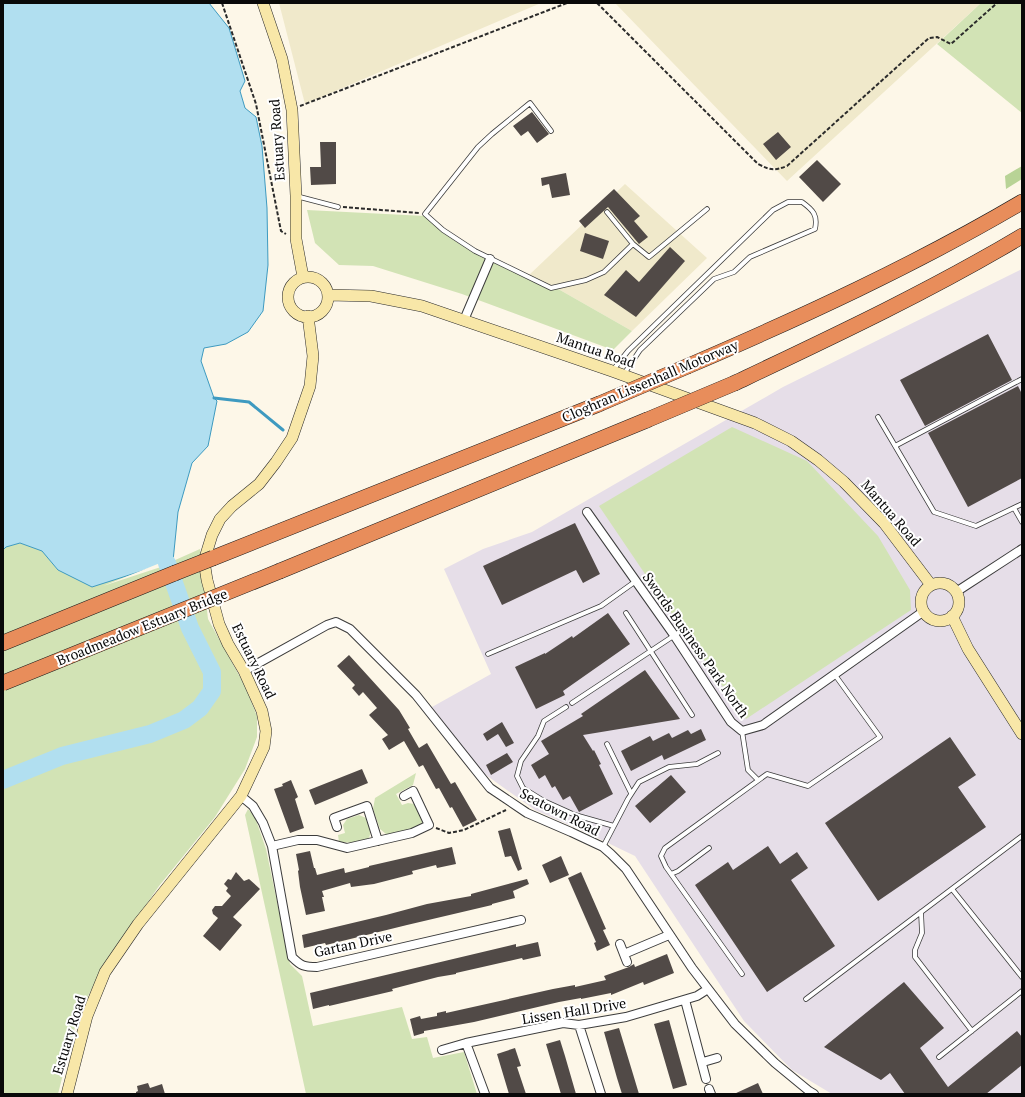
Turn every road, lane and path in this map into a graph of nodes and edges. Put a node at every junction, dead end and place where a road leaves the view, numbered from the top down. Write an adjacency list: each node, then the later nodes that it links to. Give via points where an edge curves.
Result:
1 (222, 3): 15 (path, via 256,104 281,231)
2 (263, 3): 6 (street, Estuary Road, via 282,59)
3 (567, 3): 6 (path)
4 (597, 3): 5 (path, via 758,164 778,170 787,166 929,38 937,37 951,44)
5 (997, 3)
6 (292, 110): 8 (street, Estuary Road)
7 (551, 131): 13 (lane, via 530,103 478,147)
8 (296, 196): 10 (lane); 15 (street, Estuary Road)
9 (1022, 202): 39 (highway, Cloghran Lissenhall Motorway, bridge, via 978,228 881,278 688,366)
10 (338, 207): 13 (path)
11 (708, 209): 16 (lane, via 649,257)
12 (608, 212): 16 (lane)
13 (425, 214): 17 (lane, via 443,230)
14 (1022, 236): 44 (highway, Broadmeadow Estuary Bridge, bridge, via 974,265 735,382)
15 (296, 240): 18 (street, Estuary Road)
16 (633, 244): 17 (lane, via 604,272 586,280 551,288)
17 (490, 259): 21 (street)
18 (303, 277): 19 (street, via 310,277 322,283); 20 (street, via 293,284 288,296 296,312)
19 (328, 295): 20 (street, via 325,307 320,312); 21 (street, Mantua Road, via 371,296 422,306)
20 (308, 316): 42 (street, Estuary Road, via 313,356 310,386 292,438 259,484 220,519 204,561 219,624)
21 (464, 320): 22 (street, Mantua Road)
22 (617, 373): 22 (lane, via 628,351 773,210 788,202 802,202 815,213 815,229 750,257 734,272 714,279); 32 (street, Mantua Road, via 755,423 791,441 828,468 864,502)
23 (1022, 379): 25 (lane)
24 (878, 417): 25 (lane)
25 (895, 446): 27 (lane, via 934,512 976,526)
26 (1022, 504): 27 (lane)
27 (1014, 508): 29 (lane)
28 (587, 512): 31 (street, Swords Business Park North)
29 (1022, 522)
30 (1022, 549): 33 (street)
31 (636, 582): 38 (street, Swords Business Park North); 41 (lane, via 601,606)
32 (931, 585): 33 (street, via 944,583); 34 (street, via 922,595)
33 (956, 592): 36 (street, via 958,608)
34 (924, 611): 36 (street, via 932,619 937,620); 43 (street, Swords Business Park North)
35 (626, 613): 40 (lane)
36 (952, 616): 49 (street, via 968,649)
37 (684, 629): 38 (lane)
38 (674, 635): 40 (lane); 48 (street, Swords Business Park North, via 731,722)
39 (3, 643)
40 (651, 651): 45 (lane); 47 (lane)
41 (488, 654)
42 (244, 671): 54 (street, Estuary Road, via 262,711 266,731 264,747); 56 (street, Seatown Road, via 336,622 350,629 416,695 490,788)
43 (835, 675): 48 (street, Swords Business Park North, via 763,725); 52 (lane, via 880,737 808,786 767,774)
44 (3, 683)
45 (572, 704)
46 (566, 707): 58 (lane, via 544,721 538,736 521,761 517,776 523,788 544,801 574,815)
47 (692, 716)
48 (742, 731): 52 (lane, via 748,770)
49 (1022, 734)
50 (607, 744): 53 (lane)
51 (718, 753): 53 (lane, via 697,764 669,767 639,782)
52 (758, 780): 65 (lane, via 665,848 661,856)
53 (632, 794): 58 (lane)
54 (241, 796): 62 (street, Gartan Drive, via 257,811); 87 (street, Estuary Road, via 138,924 106,972 87,1016)
55 (404, 796): 57 (street, via 413,791)
56 (513, 803): 57 (path, via 509,809 464,830 449,833); 63 (street, Seatown Road, via 527,813)
57 (429, 825): 61 (street, via 412,833)
58 (614, 826): 63 (lane)
59 (337, 827): 61 (street, via 334,818 367,806)
60 (1021, 839): 66 (lane)
61 (378, 841): 62 (street, via 347,848 317,840 298,840)
62 (272, 846): 68 (street, Gartan Drive, via 292,957 306,967)
63 (602, 848): 69 (street, Seatown Road, via 626,869)
64 (709, 848): 65 (lane)
65 (671, 874): 73 (lane)
66 (952, 888): 67 (lane); 74 (lane)
67 (921, 912): 77 (lane); 80 (lane, via 922,933 915,957)
68 (522, 920)
69 (669, 935): 71 (street); 75 (street, Seatown Road)
70 (620, 944): 71 (street)
71 (624, 954): 72 (street)
72 (627, 962)
73 (742, 974)
74 (1022, 977)
75 (708, 989): 78 (street, Lissen Hall Drive); 90 (street, Seatown Road, via 736,1024 775,1064)
76 (1022, 991): 80 (lane)
77 (806, 999)
78 (685, 1000): 79 (street, Lissen Hall Drive, via 626,1017); 85 (street)
79 (579, 1025): 81 (street, Lissen Hall Drive, via 563,1023); 89 (street)
80 (972, 1031): 83 (lane)
81 (466, 1044): 82 (street, Lissen Hall Drive); 88 (street)
82 (442, 1050)
83 (939, 1057)
84 (717, 1058): 85 (street)
85 (703, 1062): 86 (street)
86 (706, 1079)
87 (67, 1094)
88 (485, 1094)
89 (601, 1094)
90 (814, 1094)

